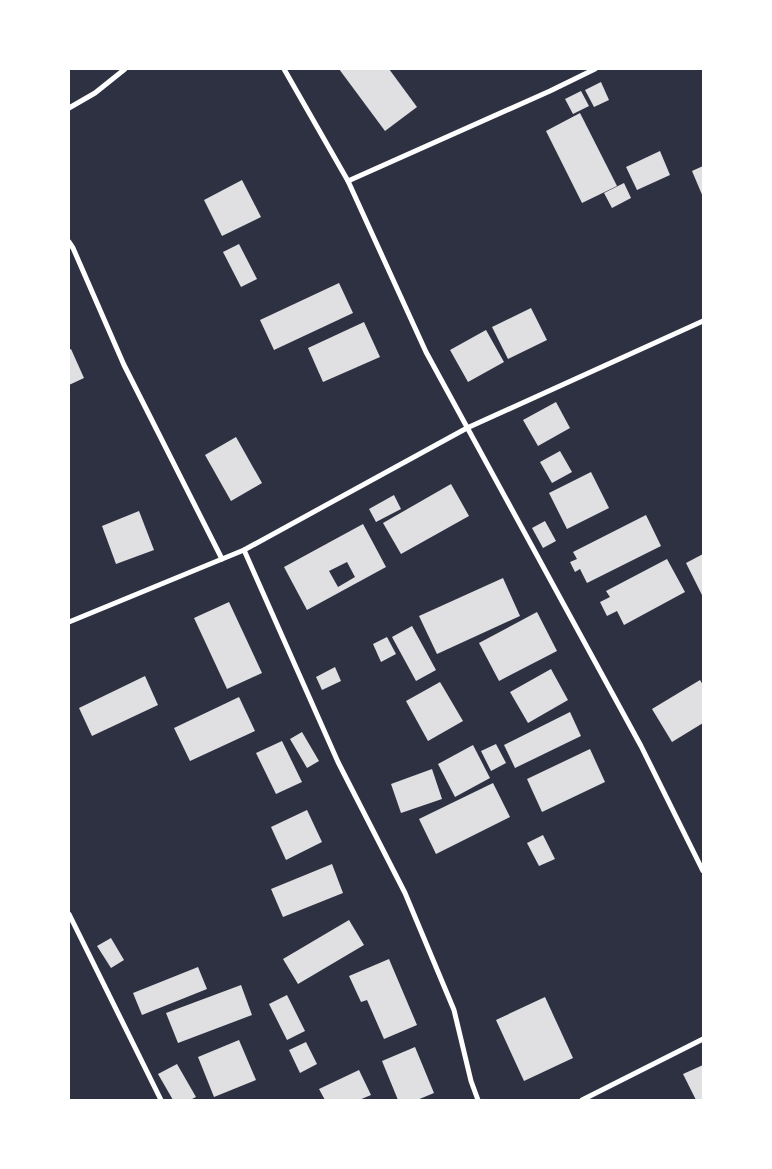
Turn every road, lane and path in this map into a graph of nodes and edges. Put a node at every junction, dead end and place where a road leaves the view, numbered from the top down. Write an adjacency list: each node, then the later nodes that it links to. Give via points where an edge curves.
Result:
1 (125, 69): 4 (street, via 96,93)
2 (284, 69): 5 (street)
3 (595, 69): 5 (street)
4 (69, 108)
5 (348, 181): 8 (street, via 426,352)
6 (69, 242): 10 (street, via 124,365)
7 (703, 321): 8 (street)
8 (467, 428): 9 (street); 12 (street, via 641,746)
9 (244, 550): 10 (street); 16 (street, via 338,762 405,893 454,1010)
10 (222, 559): 11 (street)
11 (69, 622)
12 (703, 871)
13 (69, 914): 15 (street)
14 (703, 1039): 17 (street)
15 (161, 1100)
16 (478, 1100)
17 (582, 1100)

